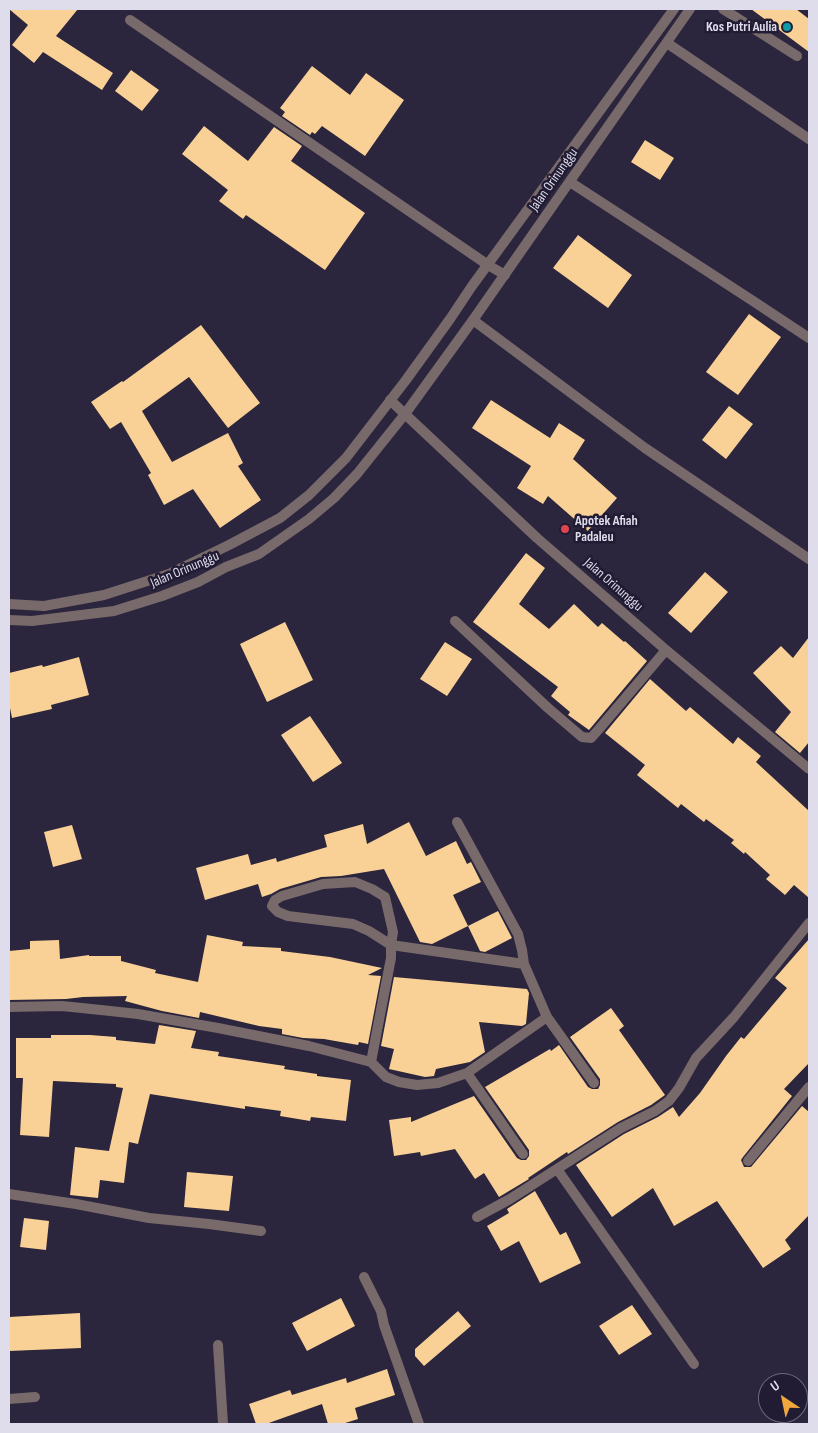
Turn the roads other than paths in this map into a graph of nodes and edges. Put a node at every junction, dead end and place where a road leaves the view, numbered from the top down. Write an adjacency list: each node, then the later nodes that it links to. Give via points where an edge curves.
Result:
1 (674, 9): 9 (street, Jalan Orinunggu)
2 (690, 9): 5 (street, Jalan Orinunggu)
3 (723, 9): 6 (street)
4 (130, 20): 9 (street)
5 (667, 44): 7 (street); 8 (street, Jalan Orinunggu)
6 (797, 56)
7 (809, 139)
8 (570, 182): 10 (street, Jalan Orinunggu); 12 (street)
9 (488, 266): 10 (street); 13 (street, Jalan Orinunggu)
10 (505, 275): 11 (street, Jalan Orinunggu)
11 (473, 320): 14 (street, Jalan Orinunggu); 15 (street, via 645,448)
12 (809, 338)
13 (390, 400): 14 (street, Jalan Orinunggu); 16 (street, Jalan Orinunggu, via 346,458 310,495 280,518 169,574 104,594 44,606)
14 (405, 414): 17 (street, Jalan Orinunggu, via 358,474 334,498 259,554 198,582 114,611 32,621); 19 (street, Jalan Orinunggu, via 537,538)
15 (809, 558)
16 (9, 604)
17 (9, 620)
18 (455, 621): 19 (street, via 582,737 591,738)
19 (666, 650): 20 (street, Jalan Orinunggu)
20 (809, 769)
21 (456, 822): 24 (street, via 518,934)
22 (809, 923): 33 (street, via 696,1058 668,1101)
23 (391, 945): 23 (street, via 392,926 385,898 355,882 323,884 282,896 272,906 288,916 353,924); 24 (street); 27 (street)
24 (524, 964): 26 (street)
25 (9, 1007): 27 (street, via 62,1006 138,1014 310,1046)
26 (547, 1017): 28 (street); 29 (street)
27 (371, 1062): 28 (street, via 386,1077 417,1085 438,1083)
28 (467, 1073): 31 (street)
29 (594, 1083)
30 (809, 1086): 32 (street)
31 (523, 1154)
32 (748, 1161)
33 (557, 1168): 35 (street); 39 (street)
34 (9, 1194): 36 (street, via 148,1218)
35 (477, 1217)
36 (261, 1231)
37 (364, 1277): 43 (street, via 381,1310)
38 (218, 1345): 42 (street)
39 (694, 1364)
40 (35, 1397): 41 (street)
41 (9, 1398)
42 (223, 1424)
43 (419, 1424)

